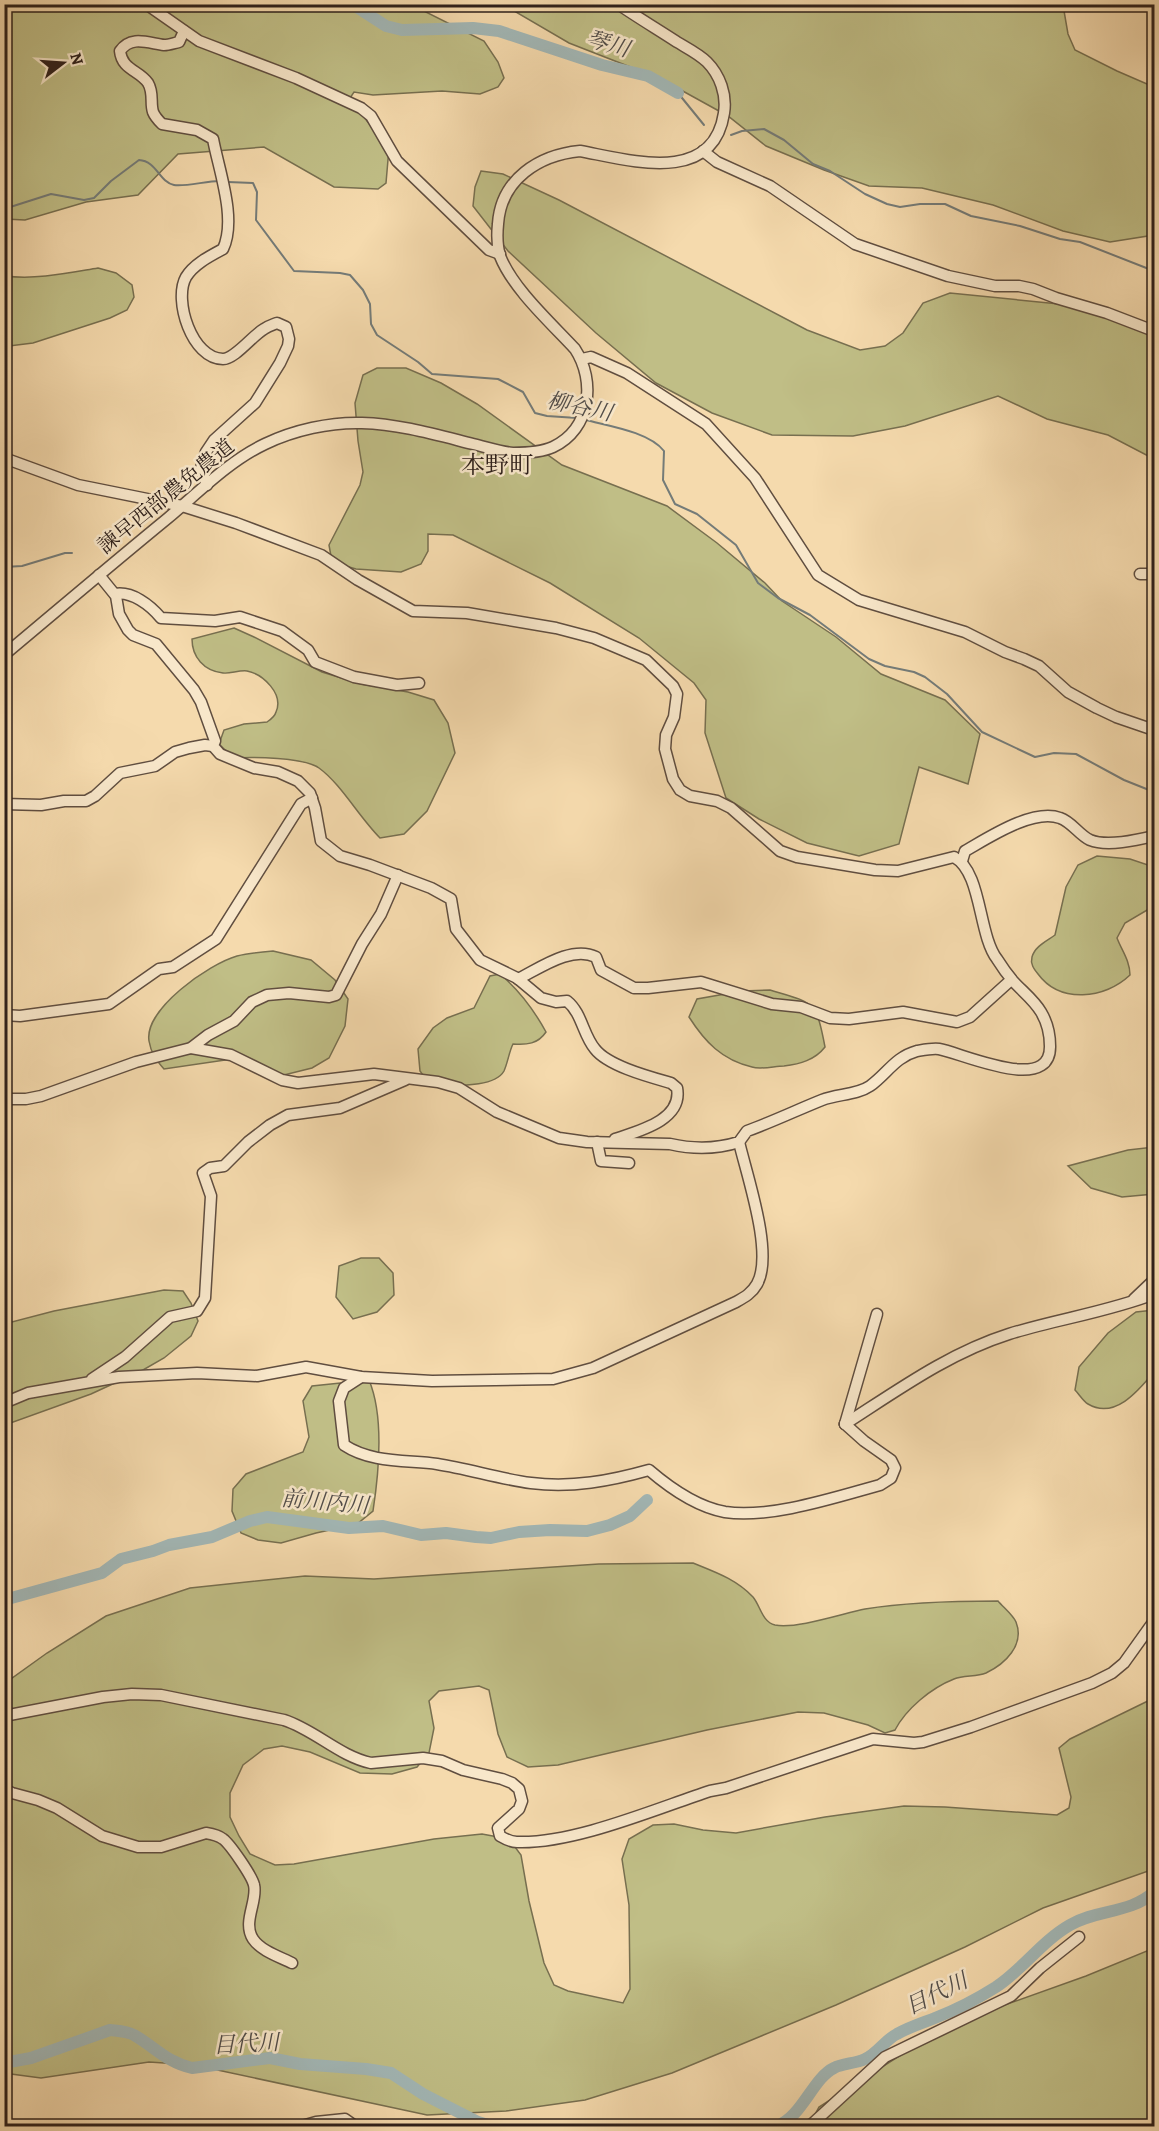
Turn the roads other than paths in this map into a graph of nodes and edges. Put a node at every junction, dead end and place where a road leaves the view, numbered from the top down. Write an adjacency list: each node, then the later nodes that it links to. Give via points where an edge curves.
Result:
1 (146, 4): 3 (street)
2 (618, 4): 4 (street, via 698,55 716,73 726,105 716,137)
3 (184, 31): 5 (street, via 199,41 361,108 371,116 397,161 489,250); 9 (street, via 179,42 165,45 138,40 124,45 120,58 147,82 153,114 162,124 197,130 213,139 228,211 227,239 223,249 187,274 181,292 190,333 209,354 223,359 277,323 286,327 289,339 280,363 255,403 206,452 201,468)
4 (703, 151): 5 (street, 諫早西部農免農道, via 678,163 580,151 536,163 514,181 502,205 497,232); 6 (street, via 717,162 770,186 855,244 948,276 1033,289)
5 (500, 254): 7 (street, 諫早西部農免農道, via 516,284)
6 (1155, 331)
7 (582, 359): 9 (street, 諫早西部農免農道, via 587,375 585,411 566,439 553,447 513,453 385,425 315,427 263,445); 17 (street, via 591,357 627,372 706,424 755,478 818,575 843,592 881,608 965,632 1038,666 1068,692 1097,708)
8 (4, 458): 10 (street, via 78,485)
9 (207, 485): 10 (street, 諫早西部農免農道)
10 (182, 506): 13 (street, 諫早西部農免農道); 22 (street, via 321,555 413,611 467,614 556,628 594,638 646,660 677,694 665,749 680,790 731,808 780,851 875,870 898,871 954,857)
11 (1140, 574): 12 (street)
12 (1155, 574)
13 (99, 575): 14 (street); 15 (street, 諫早西部農免農道)
14 (115, 594): 16 (street, via 122,592 134,597 161,618 215,621 240,617 282,631 308,650 315,662 354,677 397,685); 18 (street, via 119,614 128,630 156,644 194,690 215,741)
15 (4, 655)
16 (419, 683)
17 (1155, 730)
18 (213, 746): 19 (street, via 220,754 298,781); 20 (street, via 175,752 155,766 120,773 86,801)
19 (312, 798): 23 (street, via 321,841 340,856); 26 (street, via 301,804 216,939 173,967 159,969 109,1004)
20 (4, 804)
21 (1155, 836): 22 (street, via 1133,842 1102,843 1089,840 1059,817 1039,817 1005,827 965,850)
22 (962, 861): 25 (street, via 976,893 991,952)
23 (398, 875): 24 (street, via 451,899 456,929 480,960); 27 (street, via 381,915 336,995 267,995 252,1002 234,1022)
24 (518, 979): 25 (street, via 571,955 590,954 596,957 601,970 634,988 701,982 830,1018 903,1012 957,1022 970,1017); 30 (street, via 541,998 567,1001 574,1007 595,1050 620,1066 677,1088 675,1107 664,1118 648,1128)
25 (1011, 980): 31 (street, via 1047,1022 1050,1054 1045,1062 1020,1070 997,1067 938,1048 916,1051 898,1059 870,1087 825,1099 747,1131)
26 (4, 1015)
27 (191, 1048): 28 (street, via 231,1055 282,1080 298,1083 374,1074); 29 (street, via 136,1062 41,1096)
28 (408, 1079): 30 (street, via 459,1088 497,1112 559,1138); 38 (street, via 340,1108 288,1115 248,1142 224,1166 203,1173 211,1196 205,1298 197,1311 170,1317 125,1357)
29 (4, 1099)
30 (602, 1142): 31 (street, via 693,1147); 32 (street, via 601,1161)
31 (739, 1142): 37 (street, via 764,1260 751,1293 594,1368 563,1377 432,1381)
32 (629, 1163)
33 (1155, 1280): 35 (street)
34 (1155, 1294): 35 (street)
35 (1130, 1303): 40 (street, via 1008,1334 969,1349 931,1368)
36 (877, 1314): 40 (street)
37 (361, 1377): 38 (street, via 306,1367 257,1376 197,1373); 40 (street, via 342,1390 339,1410 344,1445 365,1456 440,1465 532,1483 570,1485 649,1470 676,1491 726,1512 790,1508 880,1485 891,1478 895,1468 891,1460)
38 (87, 1382): 39 (street, via 28,1393)
39 (4, 1403)
40 (845, 1424)
41 (1155, 1621): 42 (street, via 1112,1673 970,1727 914,1743 873,1739 575,1834 517,1842 500,1836 498,1828 519,1809 522,1801 519,1789 512,1783 423,1758 363,1761 284,1720 161,1695 132,1694)
42 (4, 1716)
43 (4, 1789): 45 (street, via 57,1808 102,1836 138,1847 161,1847 206,1833 225,1840 255,1886 249,1929 252,1939)
44 (1079, 1937): 50 (street, via 1011,1996 885,2057)
45 (292, 1963)
46 (264, 2127): 47 (street)
47 (279, 2127)
48 (302, 2127): 49 (street, via 345,2119)
49 (355, 2127)
50 (807, 2127)

